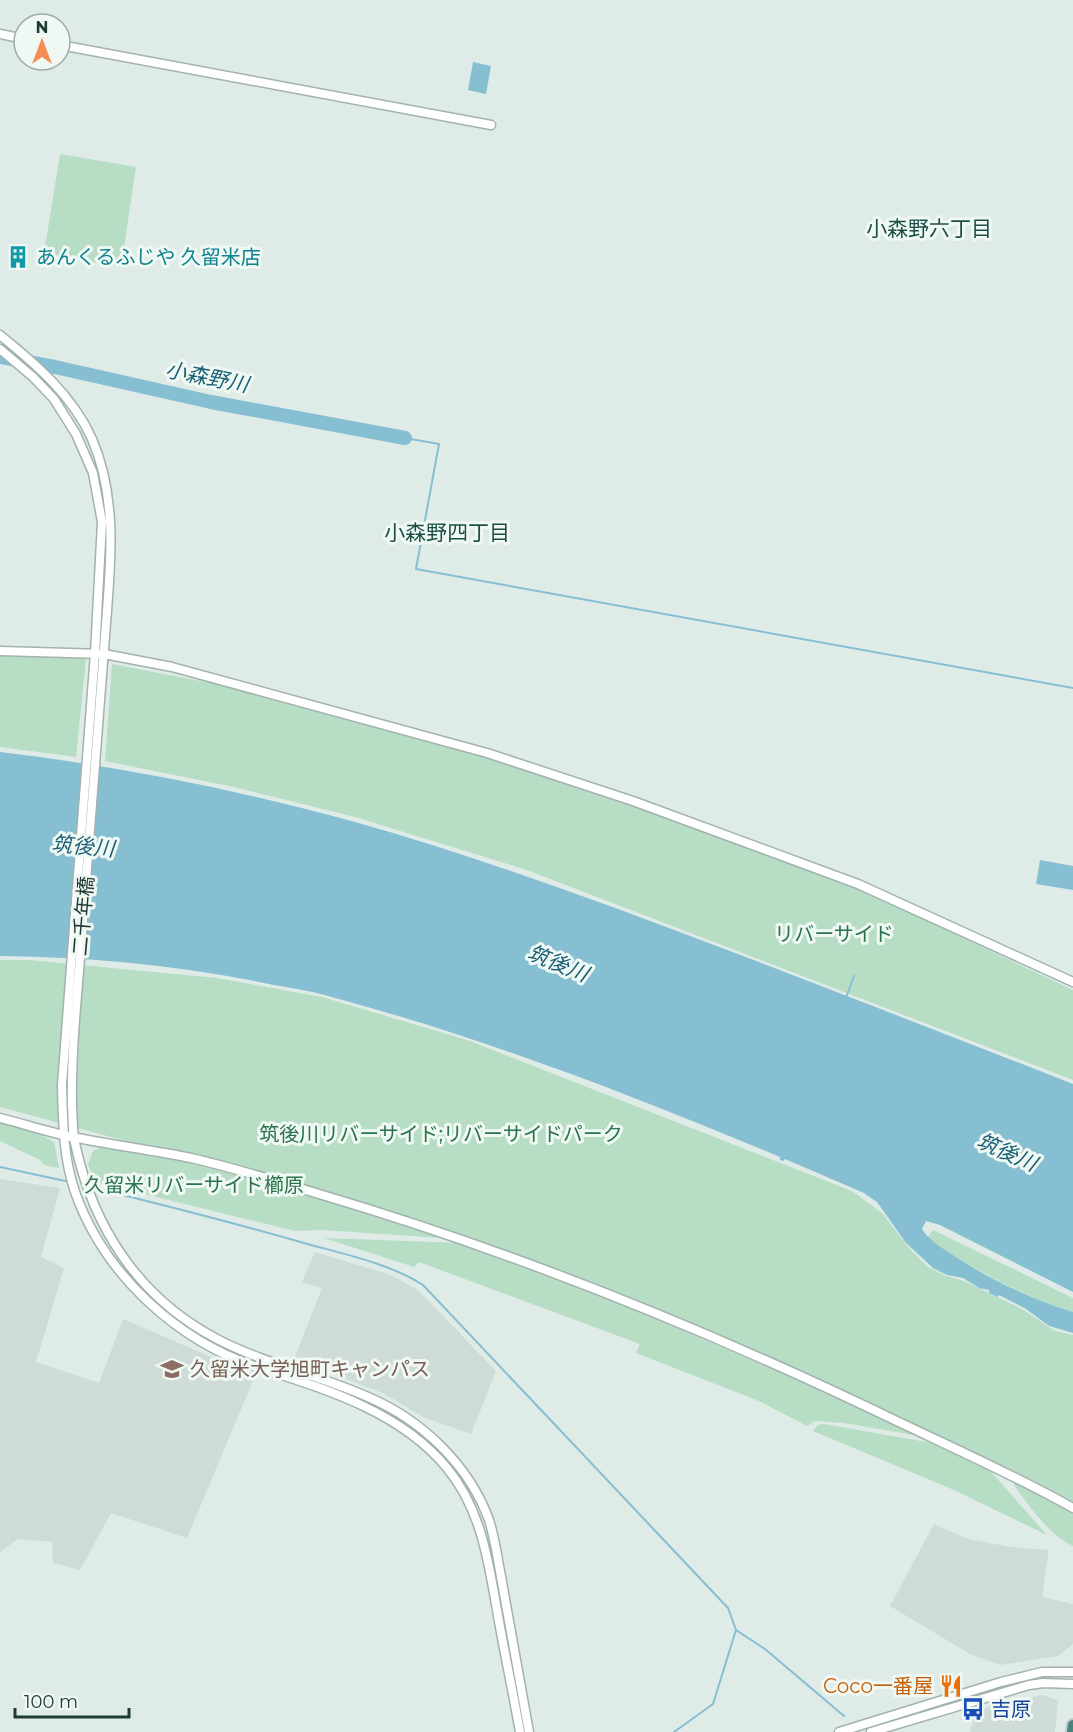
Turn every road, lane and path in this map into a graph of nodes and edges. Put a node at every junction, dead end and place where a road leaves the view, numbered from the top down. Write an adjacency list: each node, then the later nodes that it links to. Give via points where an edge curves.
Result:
1 (72, 47): 2 (street)
2 (490, 124)
3 (0, 335): 6 (street, via 43,372 75,410 92,438 111,522)
4 (0, 349): 6 (street, via 54,399 76,434 93,473 102,522)
5 (0, 651): 6 (street)
6 (99, 653): 7 (street); 8 (street, via 172,667 431,736 633,801 858,884)
7 (98, 664): 10 (street, 二千年橋, via 63,1066); 11 (street, 二千年橋, via 73,1048)
8 (1073, 982)
9 (0, 1118): 10 (street)
10 (63, 1132): 11 (street); 17 (street, 二千年橋, via 75,1192 87,1218 134,1288 187,1334 214,1350 361,1405 402,1427 436,1455 460,1486 477,1521 488,1561)
11 (73, 1135): 12 (street, via 195,1159 320,1194 497,1253 768,1361); 18 (street, 二千年橋, via 87,1191 110,1239 143,1282 168,1306 219,1340 389,1407 427,1433 468,1479 489,1520 496,1549)
12 (1073, 1508)
13 (1073, 1672): 16 (street, via 1042,1672 991,1685)
14 (1073, 1684): 16 (street, via 1029,1685)
15 (1073, 1725): 20 (highway)
16 (874, 1728): 19 (street)
17 (520, 1732)
18 (529, 1732)
19 (839, 1732)
20 (1072, 1732)

